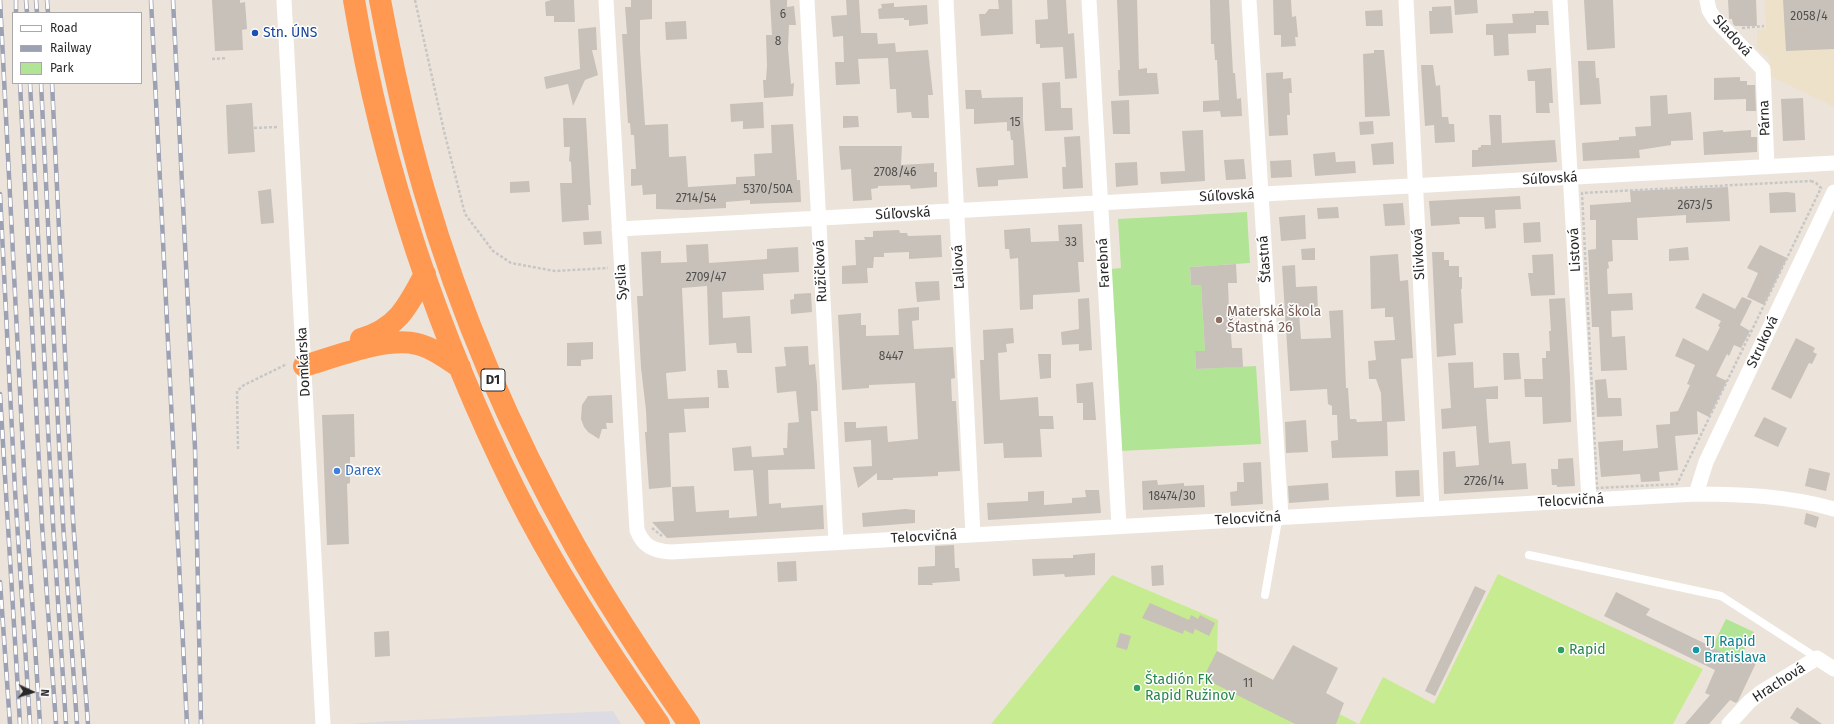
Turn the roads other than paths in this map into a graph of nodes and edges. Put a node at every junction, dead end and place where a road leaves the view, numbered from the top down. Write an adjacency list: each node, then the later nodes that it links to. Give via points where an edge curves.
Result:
1 (284, 0): 24 (street, Domkárska)
2 (354, 0): 23 (highway, D1, via 379,122 400,199)
3 (380, 0): 41 (highway, D1, via 405,120 424,191 483,357 514,426 574,546 647,664)
4 (606, 0): 22 (street, Syslia)
5 (807, 0): 21 (street, Ružičková)
6 (946, 0): 20 (street, Ľaliová)
7 (1089, 0): 19 (street, Farebná)
8 (1249, 0): 18 (street, Šťastná)
9 (1406, 0): 16 (street, Slivková)
10 (1560, 0): 15 (street, Listová)
11 (1706, 0): 12 (street, Sladová, via 1714,18)
12 (1763, 69): 14 (street, Párna)
13 (1834, 163): 14 (street, Súľovská)
14 (1767, 167): 15 (street, Súľovská)
15 (1572, 178): 16 (street, Súľovská); 27 (street, Listová)
16 (1415, 186): 18 (street, Súľovská); 28 (street, Slivková)
17 (1828, 190): 26 (street, Struková, via 1706,462)
18 (1262, 201): 19 (street, Súľovská); 30 (street, Šťastná)
19 (1100, 203): 20 (street, Súľovská); 31 (street, Farebná)
20 (957, 211): 21 (street, Súľovská); 32 (street, Ľaliová)
21 (818, 218): 22 (street, Súľovská); 33 (street, Ružičková)
22 (619, 229): 34 (street, Syslia, via 637,530 644,544)
23 (425, 274): 24 (highway, via 410,303 392,325 375,335); 25 (highway, D1)
24 (304, 360): 25 (highway, via 399,341 418,344); 39 (street, Domkárska)
25 (460, 367): 40 (highway, D1, via 489,435 554,560 589,620)
26 (1696, 494): 27 (street, Telocvičná); 29 (street, Telocvičná, via 1772,497)
27 (1589, 500): 28 (street, Telocvičná)
28 (1432, 509): 30 (street, Telocvičná)
29 (1834, 509)
30 (1281, 517): 31 (street, Telocvičná); 36 (lane)
31 (1119, 526): 32 (street, Telocvičná)
32 (973, 535): 33 (street, Telocvičná)
33 (836, 542): 34 (street, Telocvičná)
34 (661, 551)
35 (1529, 555): 37 (lane, via 1721,596)
36 (1265, 595)
37 (1817, 658): 38 (street, Hrachová); 42 (street, Hrachová, via 1760,693 1748,702)
38 (1834, 669)
39 (323, 724)
40 (659, 724)
41 (689, 724)
42 (1729, 724)

